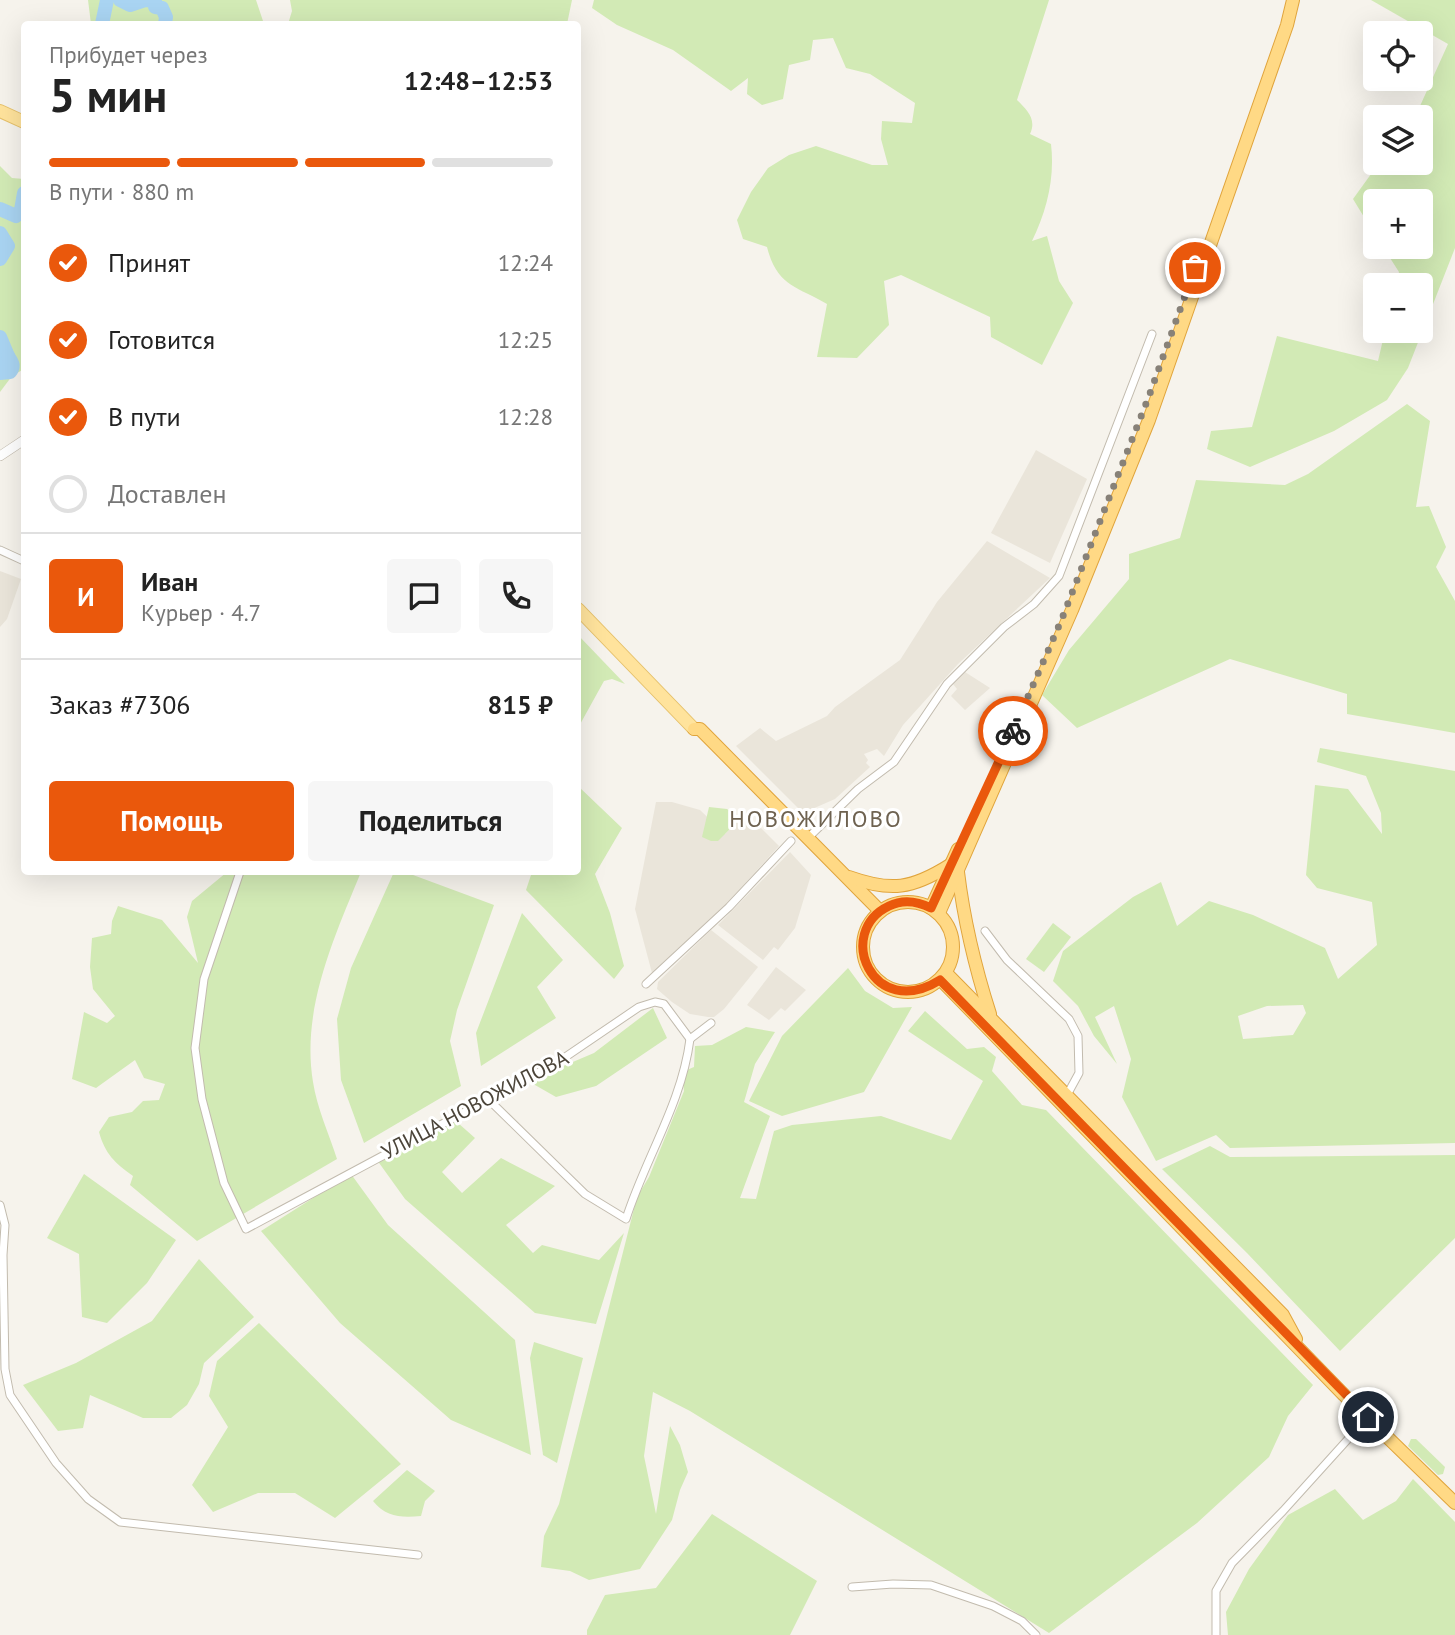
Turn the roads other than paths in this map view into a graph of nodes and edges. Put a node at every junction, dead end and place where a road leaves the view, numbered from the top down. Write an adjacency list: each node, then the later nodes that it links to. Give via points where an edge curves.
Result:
1 (1285, 0): 14 (highway, via 1149,396 1061,621)
2 (1293, 0): 14 (highway, via 1149,420 1072,610)
3 (0, 111): 4 (main road)
4 (21, 121)
5 (1152, 334): 12 (street, via 1059,576 947,684 894,762 858,789)
6 (21, 442): 7 (street)
7 (0, 456)
8 (0, 550): 9 (street)
9 (21, 560)
10 (581, 612): 11 (main road)
11 (694, 729): 16 (highway, via 700,729); 18 (highway)
12 (811, 835)
13 (791, 841): 21 (street)
14 (954, 867): 16 (highway, via 904,886 875,886); 17 (highway); 22 (highway)
15 (239, 875): 26 (street, УЛИЦА НОВОЖИЛОВА, via 204,979 195,1048 202,1099 224,1183 246,1229)
16 (845, 876): 18 (highway)
17 (935, 910): 18 (highway, via 917,902 902,902); 20 (highway, via 954,944)
18 (878, 914): 20 (highway, via 864,935 863,950 874,977 907,992 922,990)
19 (985, 931): 25 (street, via 1007,960 1069,1019 1078,1036 1079,1073)
20 (943, 976): 22 (highway); 28 (highway)
21 (646, 984)
22 (991, 1018): 25 (highway)
23 (711, 1023): 24 (street)
24 (690, 1039): 26 (street, УЛИЦА НОВОЖИЛОВА, via 669,1009 655,1002 639,1007 558,1062); 26 (street, via 658,1145 626,1219 585,1194)
25 (1067, 1095): 28 (highway, via 1283,1315)
26 (487, 1098)
27 (0, 1205): 31 (street, via 5,1226 5,1370 10,1395 56,1463 88,1499 120,1522)
28 (1303, 1352): 29 (highway)
29 (1368, 1417): 30 (highway); 34 (street, via 1232,1563 1216,1591)
30 (1455, 1503)
31 (418, 1555)
32 (852, 1587): 33 (street, via 931,1585 993,1605)
33 (1036, 1635)
34 (1216, 1635)

